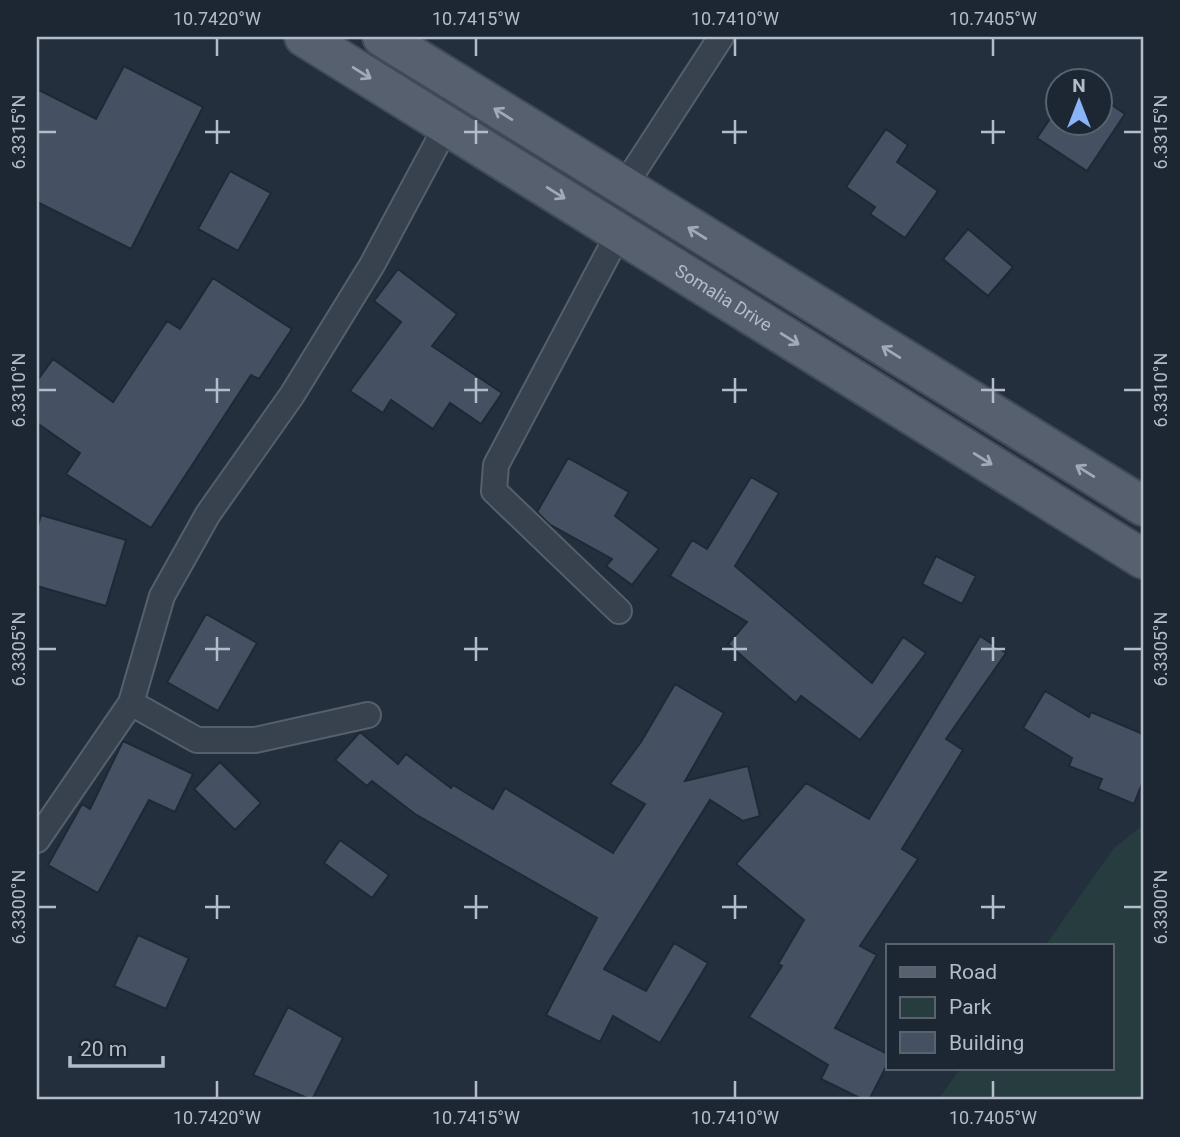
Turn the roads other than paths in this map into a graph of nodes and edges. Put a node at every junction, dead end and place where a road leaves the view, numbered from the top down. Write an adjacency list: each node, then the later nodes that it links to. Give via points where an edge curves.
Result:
1 (304, 37): 4 (main road, Somalia Drive, one-way to 4)
2 (382, 37): 5 (main road, one-way to 2)
3 (721, 37): 5 (street)
4 (447, 125): 6 (main road, Somalia Drive, one-way to 6); 10 (street, via 372,265 292,396 208,514 162,596)
5 (623, 188): 7 (main road, one-way to 5)
6 (619, 233): 8 (main road, Somalia Drive, one-way to 8); 9 (street, via 496,465 494,491)
7 (1143, 506)
8 (1143, 559)
9 (619, 611)
10 (131, 703): 11 (street, via 197,740 255,740); 12 (street)
11 (368, 715)
12 (37, 840)

